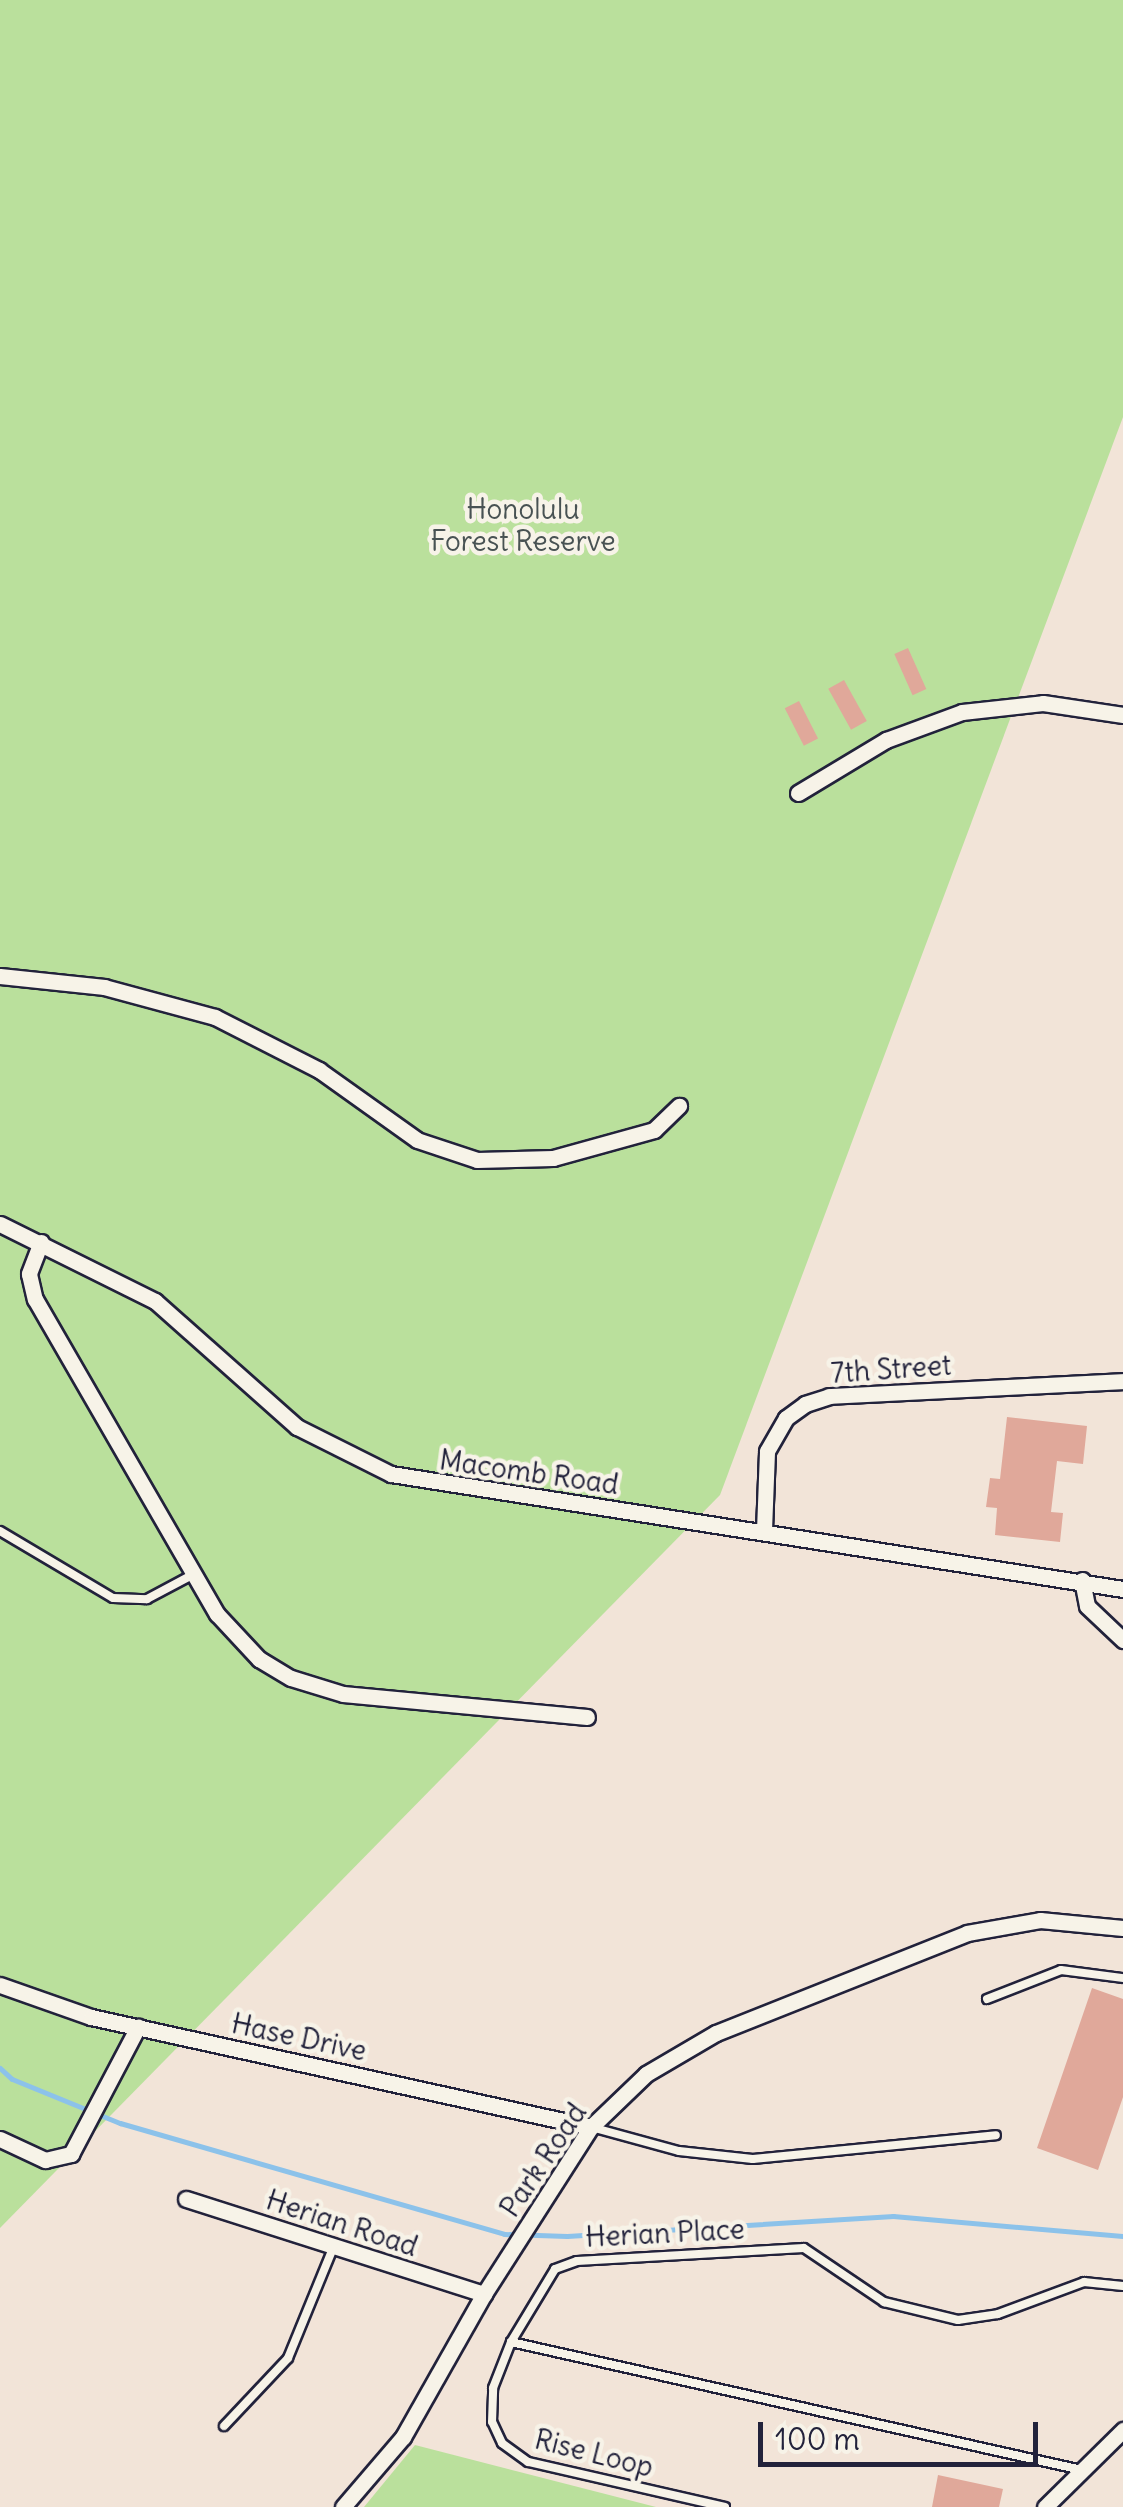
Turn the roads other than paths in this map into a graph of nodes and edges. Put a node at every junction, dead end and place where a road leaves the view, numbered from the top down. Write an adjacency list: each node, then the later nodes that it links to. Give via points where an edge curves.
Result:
1 (1123, 715): 2 (street, via 1043,703 962,712 886,740)
2 (798, 793)
3 (0, 976): 4 (street, via 104,987 215,1018 318,1070 417,1140 476,1160 534,1162 647,1133)
4 (679, 1106)
5 (0, 1224): 6 (street, Macomb Road)
6 (41, 1242): 8 (street, Macomb Road, via 155,1300 297,1427 364,1464 446,1486); 10 (street, via 30,1274 36,1299)
7 (1123, 1381): 8 (street, 7th Street, via 829,1396 805,1404 778,1428 767,1451)
8 (764, 1530): 11 (street, Macomb Road)
9 (0, 1531): 10 (lane, via 113,1598 147,1599)
10 (194, 1574): 14 (street, via 243,1645 308,1686)
11 (1082, 1580): 12 (street, Macomb Road); 13 (street, via 1087,1606)
12 (1123, 1589)
13 (1123, 1640)
14 (587, 1717)
15 (1123, 1928): 20 (street, Park Road, via 1040,1920 945,1941 691,2045 636,2082)
16 (1123, 1978): 18 (lane, via 1061,1970)
17 (0, 1985): 19 (street, Hase Drive, via 64,2010)
18 (987, 1999)
19 (138, 2027): 20 (street, Hase Drive); 22 (street, via 84,2135 64,2158 45,2160)
20 (592, 2127): 21 (lane, via 679,2151 753,2160); 26 (street, Park Road)
21 (996, 2135)
22 (0, 2139)
23 (186, 2199): 24 (street, Herian Road)
24 (334, 2246): 26 (street, Herian Road); 28 (lane, via 294,2348)
25 (1123, 2286): 27 (lane, Herian Place, via 1084,2282 998,2314 958,2320 884,2302 804,2248 577,2261 550,2275)
26 (484, 2294): 31 (street, Park Road, via 403,2437)
27 (511, 2342): 30 (lane); 32 (lane, Rise Loop, via 491,2410 496,2433 518,2458)
28 (224, 2426)
29 (1123, 2430): 30 (street)
30 (1083, 2470): 33 (street)
31 (344, 2507)
32 (725, 2507)
33 (1045, 2507)

